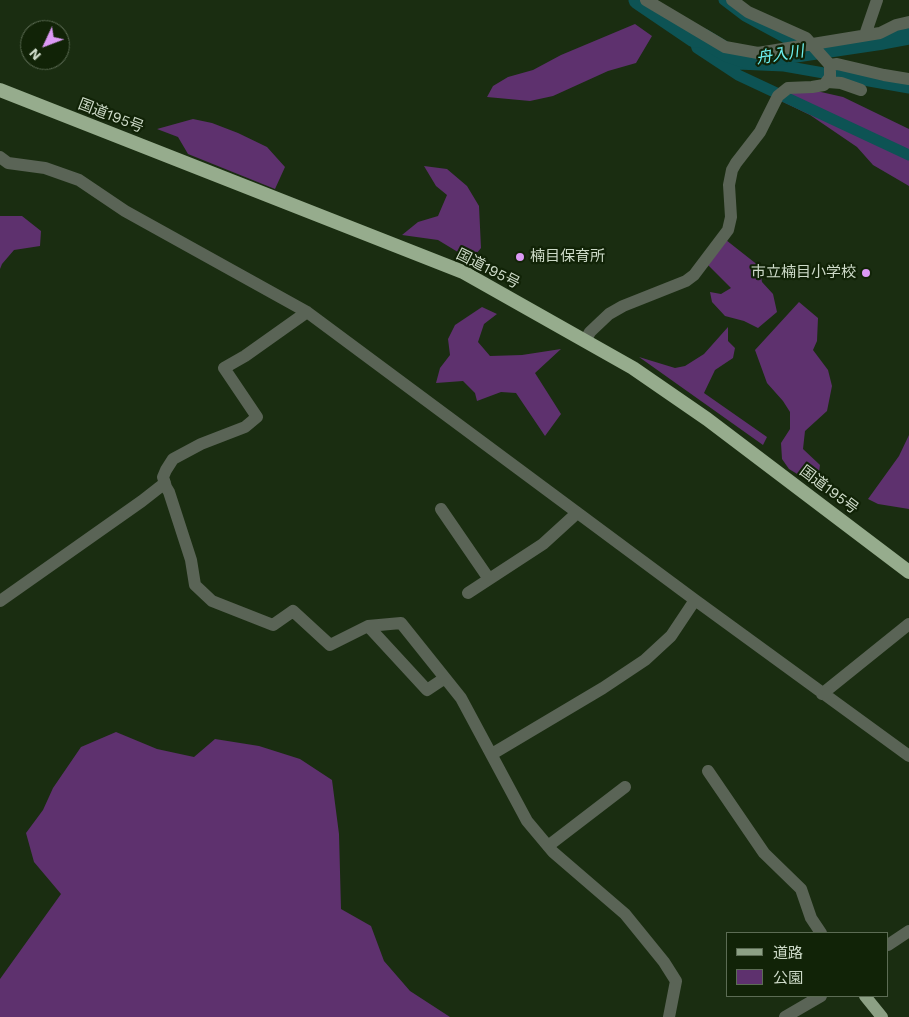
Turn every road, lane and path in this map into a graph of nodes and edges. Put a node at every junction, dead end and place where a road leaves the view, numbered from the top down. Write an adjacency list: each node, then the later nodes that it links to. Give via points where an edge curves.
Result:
1 (646, 0): 6 (street, via 725,47 758,53)
2 (732, 0): 6 (street, via 748,12 806,38)
3 (877, 0): 5 (street)
4 (909, 22): 5 (street)
5 (865, 35): 6 (street)
6 (816, 48): 7 (street)
7 (829, 73): 8 (street, via 837,64); 10 (street, via 841,83); 13 (street, via 818,86 788,88 781,93 760,132 732,170 728,230 694,275 608,314 590,332)
8 (909, 79)
9 (0, 90): 13 (highway, 国道195号, via 463,272)
10 (861, 90)
11 (0, 157): 12 (street, via 8,163 45,168 79,180 125,211)
12 (307, 312): 14 (street, via 224,368 257,417 245,427 173,459 163,476); 16 (street)
13 (586, 341): 17 (highway, 国道195号, via 633,368 707,419)
14 (165, 483): 21 (street); 23 (street, via 191,560 195,585 212,601 273,625 292,612 330,645)
15 (440, 509): 18 (street)
16 (577, 513): 18 (street, via 543,544); 20 (street)
17 (909, 572)
18 (489, 579): 19 (street)
19 (468, 593)
20 (694, 600): 25 (street); 26 (street, via 671,636 645,660)
21 (0, 601)
22 (909, 624): 25 (street)
23 (368, 626): 24 (street, via 401,623); 24 (street, via 427,690)
24 (445, 678): 26 (street, via 461,698)
25 (822, 694): 27 (street)
26 (492, 754): 30 (street, via 527,821)
27 (909, 756)
28 (708, 771): 32 (street, via 764,852 801,889)
29 (625, 787): 30 (street)
30 (548, 846): 36 (street, via 625,914 664,962 676,981)
31 (909, 931): 33 (street)
32 (820, 932)
33 (889, 944)
34 (819, 997): 37 (street)
35 (866, 997): 38 (main road)
36 (669, 1017)
37 (785, 1017)
38 (882, 1017)

